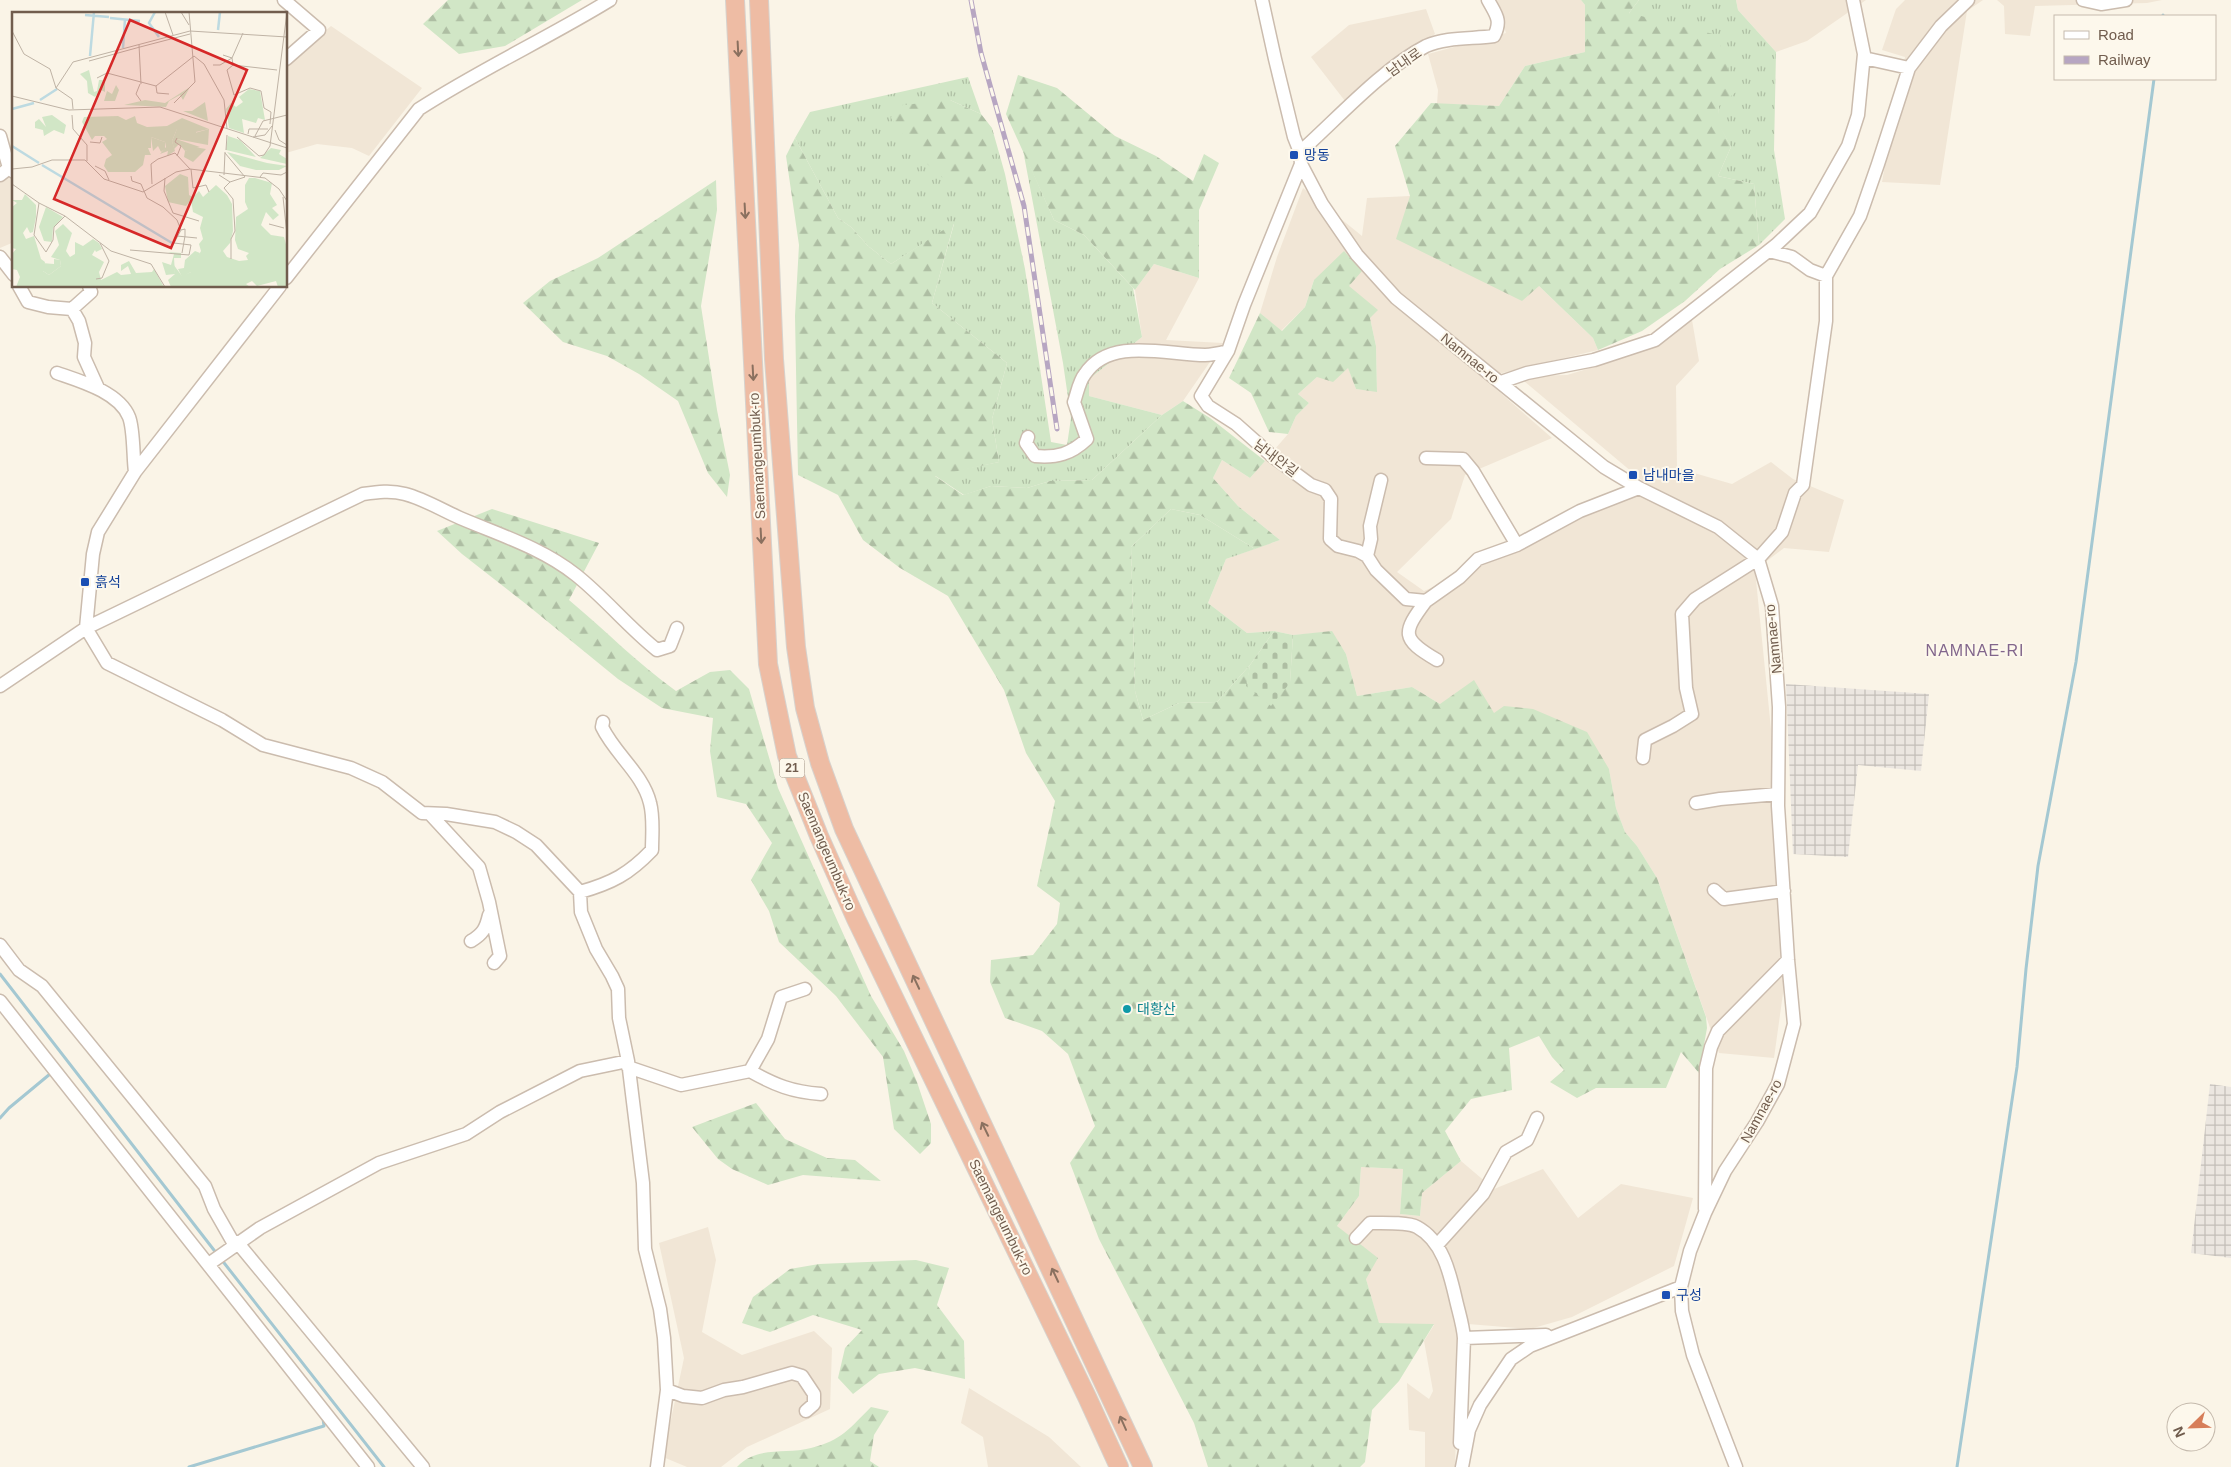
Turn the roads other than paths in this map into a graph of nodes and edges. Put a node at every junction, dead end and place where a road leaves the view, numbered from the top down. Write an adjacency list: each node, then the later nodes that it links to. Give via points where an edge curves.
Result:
1 (284, 0): 11 (street, via 319,30)
2 (610, 0): 20 (street, via 418,110)
3 (736, 0): 76 (highway, Saemangeumbuk-ro / 21, one-way to 76, via 768,664 787,756 856,919)
4 (758, 0): 77 (highway, Saemangeumbuk-ro / 21, one-way to 4, via 844,829 820,763 805,708 796,647 774,359)
5 (1262, 0): 15 (street, Namnae-ro)
6 (1488, 0): 15 (street, 남내로, via 1499,25 1494,36 1428,46 1381,78)
7 (1853, 0): 12 (street)
8 (1968, 0): 13 (street, via 1940,26)
9 (2083, 0): 10 (street, via 2101,4)
10 (2126, 0)
11 (288, 57)
12 (1864, 58): 13 (street); 17 (street, via 1858,115 1848,146 1810,213)
13 (1909, 68): 21 (street, via 1860,216)
14 (0, 136): 16 (street)
15 (1301, 158): 26 (street, 남내안길); 28 (street, Namnae-ro, via 1322,204 1357,256 1396,298)
16 (8, 172)
17 (1769, 251): 21 (street, via 1792,257 1810,270); 28 (street, via 1655,340 1594,360 1526,373)
18 (0, 257): 19 (street)
19 (12, 272)
20 (288, 275)
21 (1826, 276): 37 (street, via 1826,321 1803,485 1794,493 1782,532)
22 (20, 288): 25 (street, via 28,302)
23 (90, 288): 25 (street, via 91,292)
24 (278, 288): 32 (street)
25 (72, 310): 29 (street, via 85,343 84,357)
26 (1228, 352): 30 (street, via 1205,355 1128,351 1099,359 1084,374 1074,402 1087,438 1076,450 1051,458 1034,456 1026,443); 36 (street, 남내안길, via 1201,396 1208,406 1236,424 1272,456 1311,484 1325,490 1331,499 1330,539 1338,546)
27 (58, 373): 29 (street)
28 (1501, 382): 34 (street, Namnae-ro, via 1604,467)
29 (98, 388): 32 (street, via 121,404 129,418)
30 (1028, 437)
31 (1426, 458): 35 (street, via 1463,459)
32 (135, 472): 39 (street, via 98,532)
33 (1381, 480): 36 (street)
34 (1639, 488): 35 (street, via 1580,511); 37 (street, Namnae-ro, via 1718,527)
35 (1517, 545): 38 (street, via 1478,559 1460,577)
36 (1367, 556): 38 (street, via 1376,570 1406,598)
37 (1758, 558): 44 (street, via 1695,599 1682,614 1686,688 1692,714 1644,740); 45 (street, Namnae-ro, via 1772,606 1779,707)
38 (1426, 601): 41 (street, via 1410,622 1408,632 1411,642 1419,650)
39 (86, 628): 40 (street, via 363,494 384,491 423,501 516,540 552,559 576,574 656,650 670,646); 42 (street); 47 (street, via 107,663 222,720 263,745 351,768 382,782 422,813)
40 (677, 628)
41 (1437, 660)
42 (0, 686)
43 (603, 722): 50 (street, via 608,739 638,777 650,803 652,850 629,872 606,885)
44 (1643, 758)
45 (1778, 794): 46 (street); 49 (street, Namnae-ro)
46 (1696, 803)
47 (430, 814): 50 (street, via 495,822 516,832 536,845); 51 (street, via 479,867)
48 (1714, 890): 49 (street, via 1724,899)
49 (1784, 890): 54 (street, Namnae-ro)
50 (580, 892): 58 (street, via 581,912 596,949 618,989 619,1018)
51 (490, 908): 52 (street, via 486,928); 55 (street, via 500,956)
52 (471, 941)
53 (0, 945): 64 (street, via 19,970 42,986 205,1186)
54 (1788, 960): 62 (street, Namnae-ro, via 1794,1024 1778,1084 1725,1171); 62 (street, via 1718,1032 1711,1047 1706,1068)
55 (494, 962)
56 (805, 989): 59 (street, via 781,998 768,1040)
57 (0, 1001): 73 (street)
58 (628, 1064): 59 (street, via 681,1085); 64 (street, via 580,1071 500,1112 466,1134 379,1163); 70 (street, via 643,1183 646,1249 660,1309)
59 (750, 1071): 60 (street, via 774,1085 797,1092)
60 (821, 1094)
61 (1537, 1118): 65 (street, via 1527,1140 1506,1152 1483,1194)
62 (1705, 1213): 67 (street, Namnae-ro, via 1690,1251)
63 (1356, 1238): 65 (street, via 1370,1223 1415,1226)
64 (233, 1245): 66 (street); 74 (street)
65 (1437, 1245): 69 (street, via 1453,1281)
66 (213, 1261)
67 (1681, 1287): 68 (street); 78 (street, Namnae-ro, via 1682,1311 1693,1355)
68 (1561, 1334): 69 (street); 72 (street, via 1530,1346 1511,1359 1480,1405 1469,1430)
69 (1464, 1338): 72 (street, via 1459,1449)
70 (666, 1390): 71 (street, via 702,1398 792,1373 802,1376 814,1394 814,1404); 75 (street)
71 (806, 1411)
72 (1463, 1465)
73 (368, 1467)
74 (423, 1467)
75 (658, 1467)
76 (1119, 1467)
77 (1144, 1467)
78 (1736, 1467)

